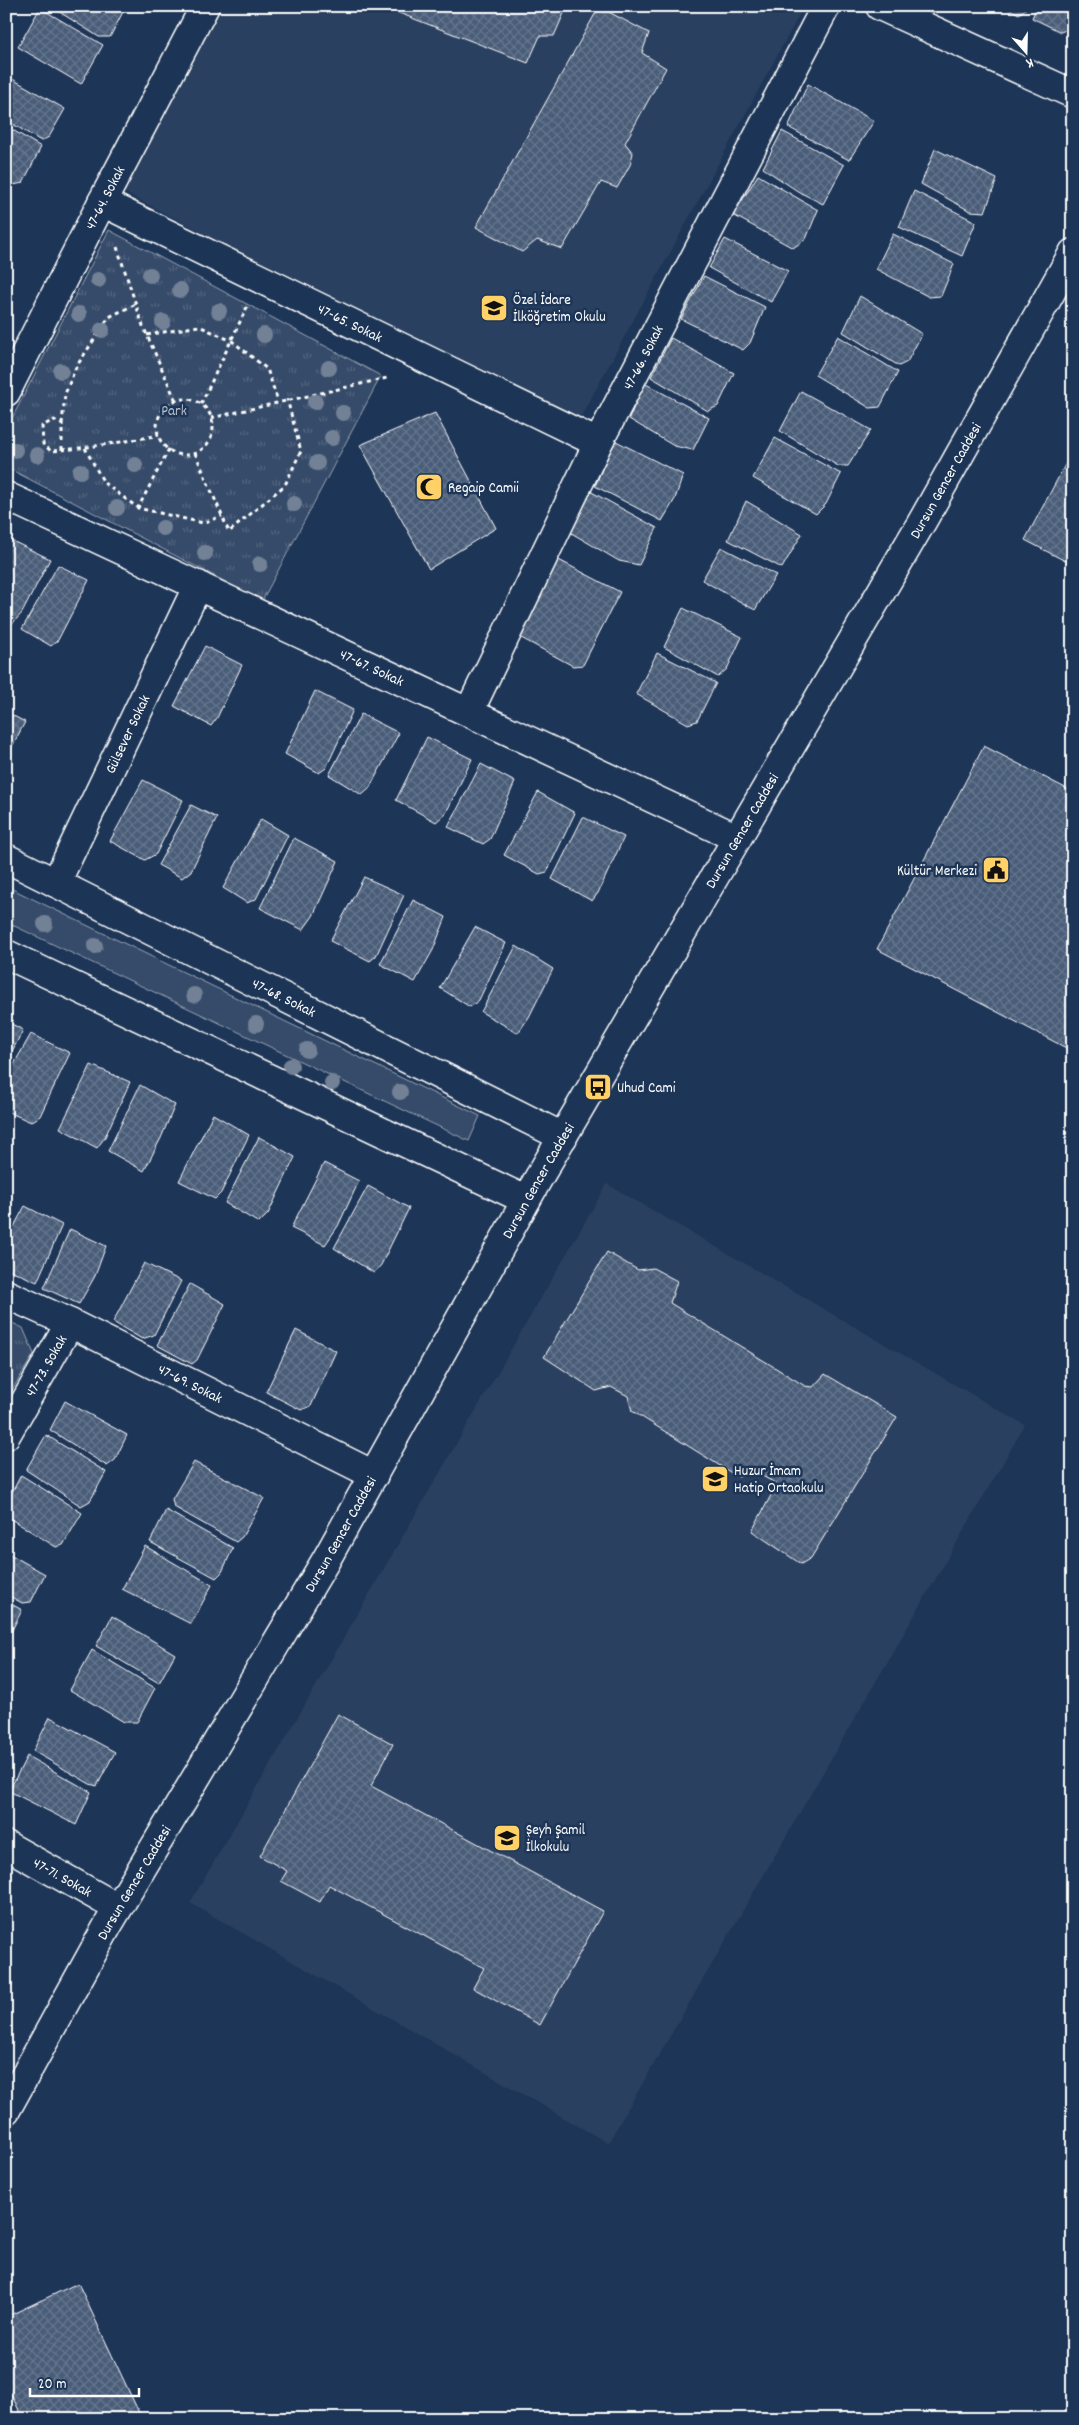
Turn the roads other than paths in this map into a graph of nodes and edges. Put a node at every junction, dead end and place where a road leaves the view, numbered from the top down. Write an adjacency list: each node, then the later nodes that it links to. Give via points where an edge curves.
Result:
1 (205, 6): 5 (street, 47-64. Sokak)
2 (826, 6): 8 (street, 47-66. Sokak)
3 (880, 6): 4 (street)
4 (1073, 94)
5 (102, 202): 7 (street, 47-64. Sokak); 8 (street, 47-65. Sokak)
6 (1073, 253): 12 (street, Dursun Gencer Caddesi, via 923,520)
7 (6, 392)
8 (598, 443): 11 (street, 47-66. Sokak)
9 (6, 496): 10 (street, 47-67. Sokak)
10 (198, 585): 11 (street, 47-67. Sokak); 14 (street, Gülsever Sokak)
11 (469, 712): 12 (street, 47-67. Sokak)
12 (737, 838): 16 (street, Dursun Gencer Caddesi)
13 (6, 858): 14 (street, 47-68. Sokak)
14 (56, 883): 16 (street, 47-68. Sokak)
15 (6, 954): 17 (street)
16 (563, 1137): 17 (street, Dursun Gencer Caddesi)
17 (526, 1200): 21 (street, Dursun Gencer Caddesi)
18 (6, 1294): 19 (street, 47-69. Sokak)
19 (70, 1323): 20 (street, 47-73. Sokak); 21 (street, 47-69. Sokak)
20 (6, 1435)
21 (374, 1475): 23 (street, Dursun Gencer Caddesi)
22 (6, 1845): 23 (street, 47-71. Sokak)
23 (118, 1908): 24 (street, Dursun Gencer Caddesi)
24 (6, 2110)

